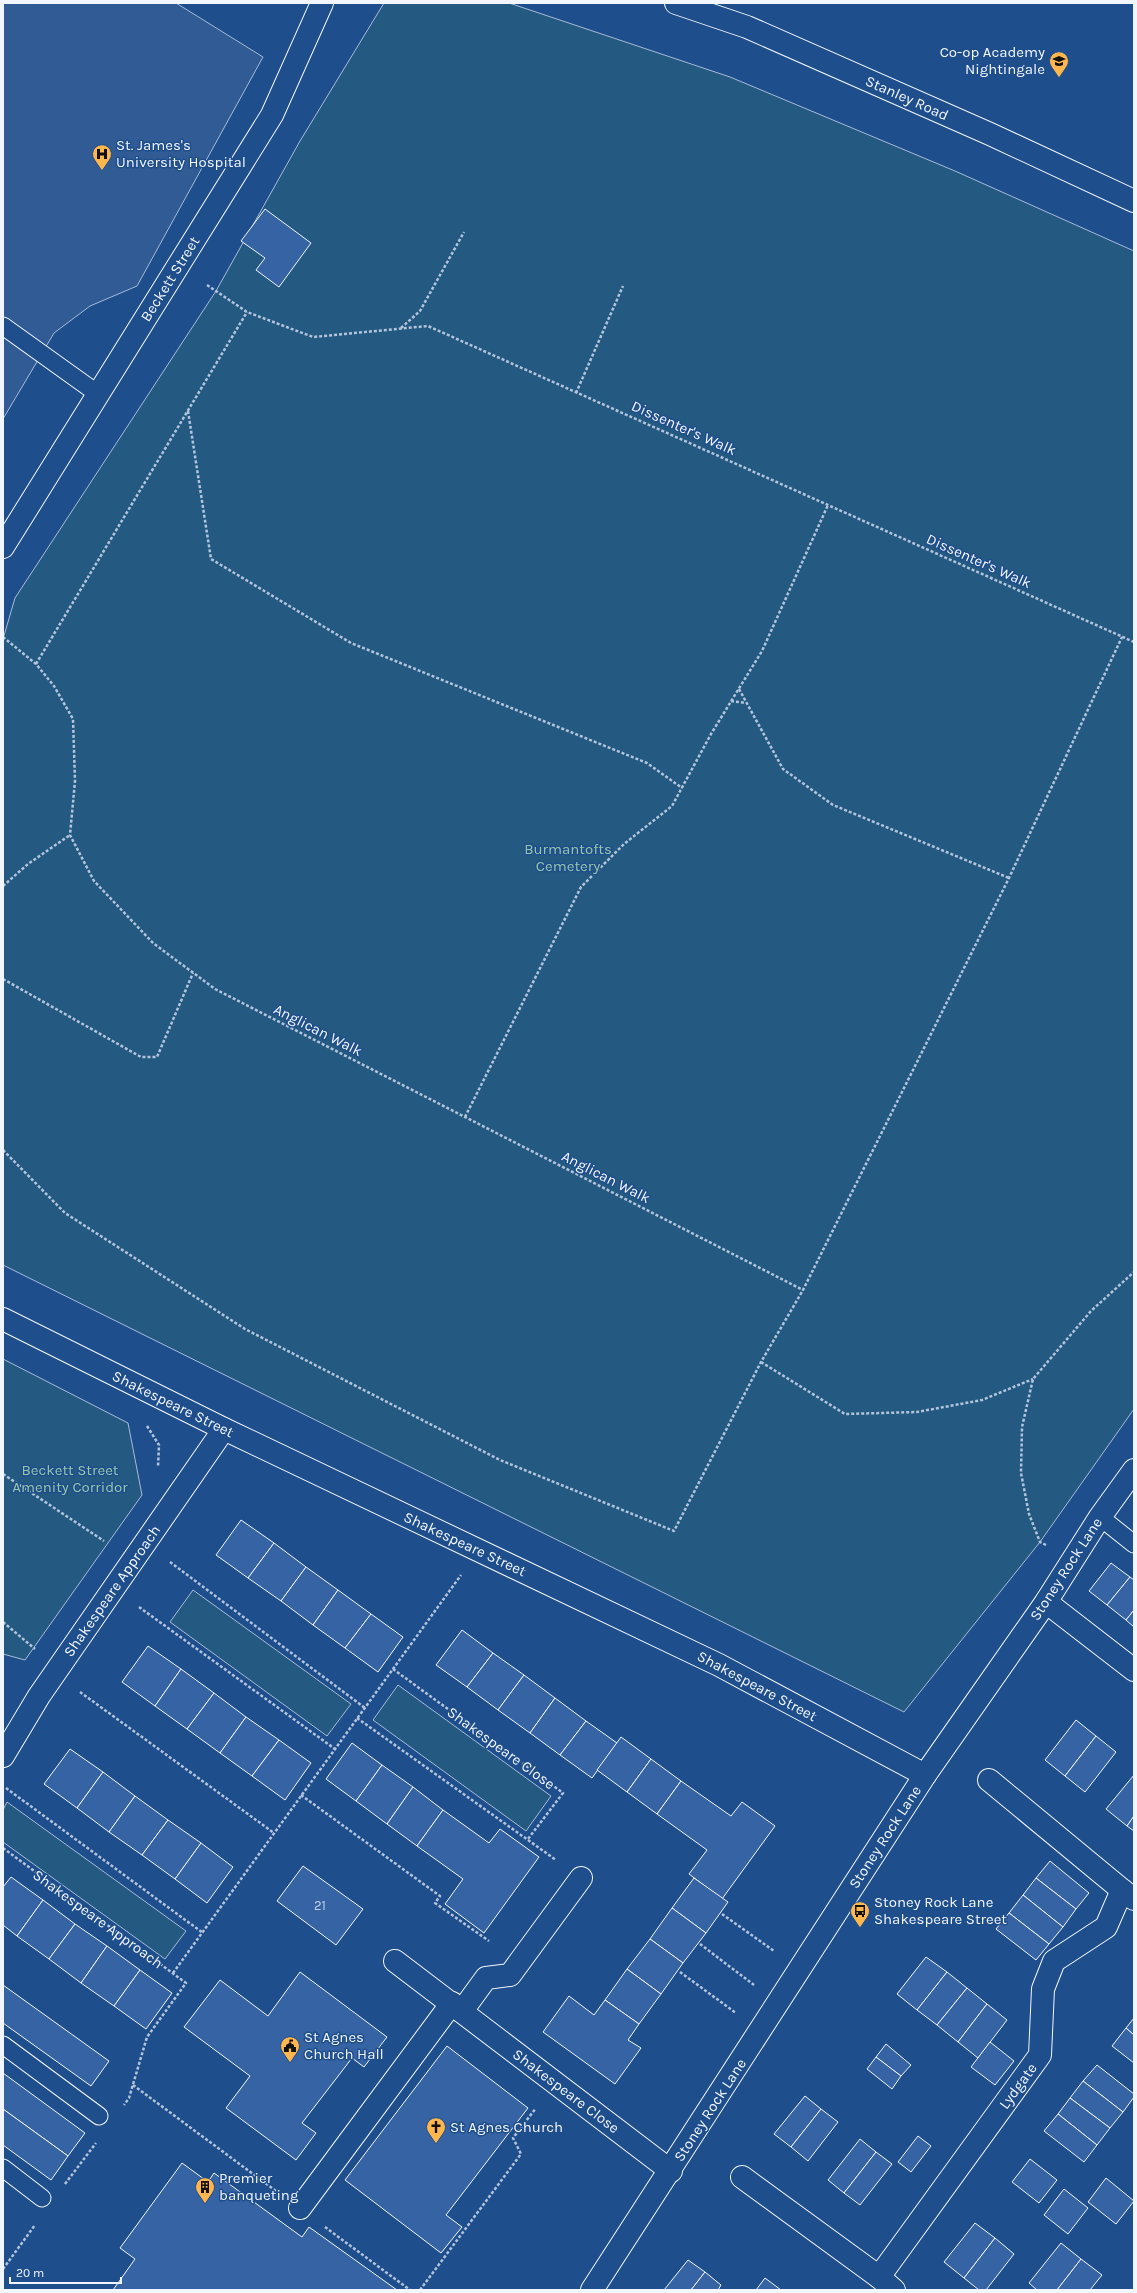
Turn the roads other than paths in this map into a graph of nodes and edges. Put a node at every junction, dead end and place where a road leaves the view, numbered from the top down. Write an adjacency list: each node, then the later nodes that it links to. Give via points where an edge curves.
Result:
1 (322, 3): 5 (street, Beckett Street, via 272,115)
2 (676, 3): 3 (street, Stanley Road, via 747,27 990,134)
3 (1134, 201)
4 (3, 326): 5 (lane)
5 (98, 394): 6 (street, Beckett Street)
6 (3, 547)
7 (3, 1319): 8 (street, Shakespeare Street)
8 (224, 1429): 14 (street, Shakespeare Approach, via 40,1696); 15 (street, Shakespeare Street, via 720,1665)
9 (1134, 1470): 10 (street, Stoney Rock Lane)
10 (1100, 1517): 11 (lane); 12 (street, Stoney Rock Lane)
11 (1134, 1544)
12 (1046, 1602): 13 (street); 15 (street, Stoney Rock Lane)
13 (1134, 1670)
14 (3, 1756)
15 (925, 1775): 24 (street, Stoney Rock Lane)
16 (989, 1780): 18 (street, Lydgate)
17 (581, 1878): 20 (street, via 510,1975 486,1978)
18 (1128, 1895): 28 (street, Lydgate, via 1106,1927 1054,1961 1043,1989 1040,2055)
19 (395, 1962): 20 (street, Shakespeare Close)
20 (457, 2007): 24 (street, Shakespeare Close); 27 (street)
21 (3, 2045): 22 (lane)
22 (99, 2116)
23 (3, 2168): 26 (lane)
24 (671, 2170): 29 (street, Stoney Rock Lane)
25 (742, 2177): 28 (street, Lydgate)
26 (42, 2198)
27 (300, 2208)
28 (886, 2284)
29 (592, 2290)

